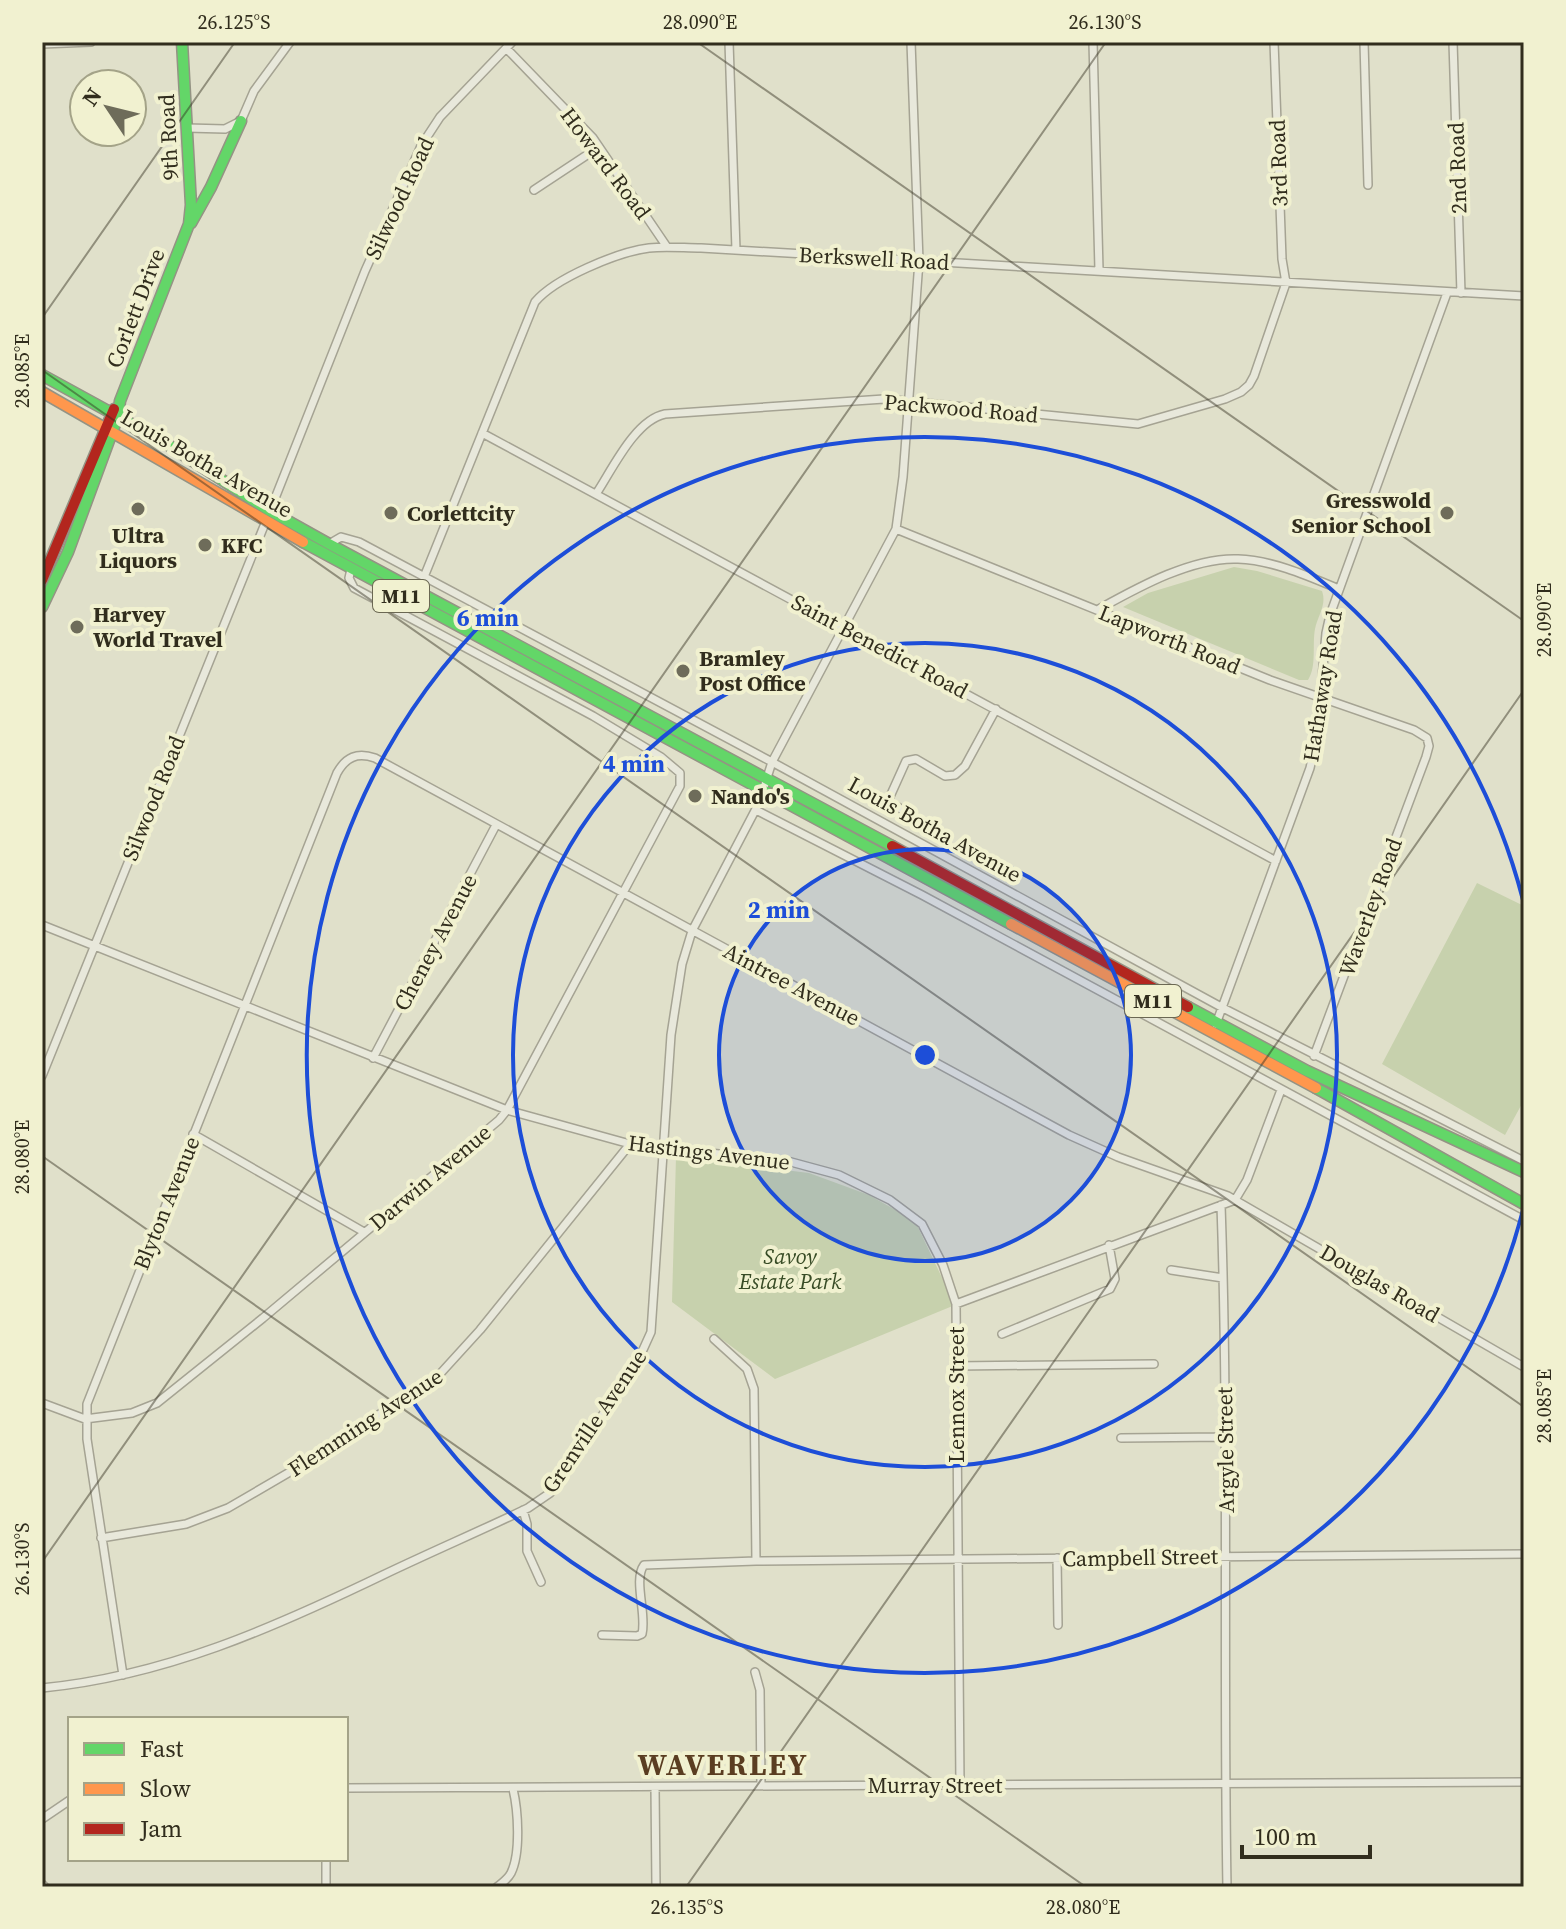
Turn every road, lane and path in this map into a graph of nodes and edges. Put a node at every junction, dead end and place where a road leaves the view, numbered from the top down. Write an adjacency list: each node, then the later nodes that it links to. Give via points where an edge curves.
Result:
1 (91, 42): 10 (street)
2 (182, 42): 13 (main road, 9th Road)
3 (290, 42): 12 (street, via 261,80)
4 (729, 42): 19 (street)
5 (911, 42): 20 (street)
6 (1093, 42): 21 (street)
7 (1274, 42): 22 (street, 3rd Road)
8 (1364, 42): 15 (street)
9 (1453, 42): 24 (street, 2nd Road)
10 (42, 44)
11 (509, 45): 14 (street, Howard Road); 33 (street, Silwood Road, via 440,117 421,146)
12 (241, 121): 13 (street, via 225,129); 17 (main road)
13 (187, 128): 17 (main road, 9th Road)
14 (599, 147): 16 (street); 18 (street, Howard Road)
15 (1368, 185)
16 (534, 190)
17 (187, 230): 29 (main road, Corlett Drive)
18 (667, 247): 19 (street, Berkswell Road); 31 (street, Berkswell Road, via 617,256 540,296 523,325)
19 (736, 250): 20 (street, Berkswell Road)
20 (919, 261): 21 (street, Berkswell Road); 28 (street)
21 (1099, 270): 22 (street, Berkswell Road)
22 (1286, 283): 23 (street, Berkswell Road); 28 (street, Packwood Road, via 1249,385 1205,406 1134,425)
23 (1447, 293): 24 (street, Berkswell Road); 39 (street, Hathaway Road)
24 (1461, 293): 25 (street, Berkswell Road)
25 (1524, 296)
26 (42, 375): 29 (main road, Louis Botha Avenue / M11)
27 (42, 392): 30 (main road, Louis Botha Avenue / M11)
28 (909, 401): 32 (street, Packwood Road, via 657,416 636,434); 34 (street)
29 (114, 414): 30 (main road, Corlett Drive); 33 (main road, Louis Botha Avenue / M11, via 179,451)
30 (108, 429): 33 (main road, Louis Botha Avenue / M11); 38 (main road, Corlett Drive); 40 (main road, Corlett Drive, via 68,552)
31 (482, 433): 32 (street, Saint Benedict Road); 37 (street, Berkswell Road)
32 (596, 494): 42 (street, Saint Benedict Road)
33 (268, 516): 35 (main road, Louis Botha Avenue / M11); 36 (main road, Louis Botha Avenue / M11); 64 (street, Silwood Road)
34 (896, 529): 41 (street, Lapworth Road); 42 (street, Grenville Avenue)
35 (329, 544): 37 (street, Louis Botha Avenue, via 341,537 351,539); 44 (main road, Louis Botha Avenue / M11)
36 (351, 569): 46 (main road, Louis Botha Avenue / M11); 48 (street, Louis Botha Avenue, via 349,581 358,591)
37 (424, 577): 43 (street, Louis Botha Avenue)
38 (42, 580)
39 (1339, 589): 41 (street, via 1257,561 1227,559 1158,579); 45 (street, Hathaway Road, via 1326,633)
40 (42, 607)
41 (1099, 609): 45 (street, Lapworth Road)
42 (844, 628): 47 (street, Saint Benedict Road); 53 (street, Grenville Avenue)
43 (617, 681): 44 (street); 53 (street, Louis Botha Avenue)
44 (610, 696): 54 (main road, Louis Botha Avenue / M11)
45 (1321, 698): 52 (street, Lapworth Road, via 1420,732 1429,742); 60 (street, Hathaway Road, via 1310,768)
46 (593, 699): 48 (street); 49 (main road, Louis Botha Avenue / M11)
47 (996, 709): 58 (street, via 955,775 945,776 916,759 906,761 888,801); 60 (street, Saint Benedict Road)
48 (586, 713): 51 (street, Louis Botha Avenue)
49 (671, 741): 51 (street); 56 (main road, Louis Botha Avenue / M11)
50 (356, 755): 59 (street, Aintree Avenue, via 375,758); 65 (street, Blyton Avenue, via 337,773)
51 (661, 757): 55 (street, Louis Botha Avenue, via 677,769)
52 (1426, 757): 69 (street, Waverley Road)
53 (772, 762): 54 (street, Grenville Avenue); 66 (street, Louis Botha Avenue)
54 (769, 780): 56 (street, Grenville Avenue); 67 (main road, Louis Botha Avenue / M11)
55 (681, 781): 61 (street, Darwin Avenue)
56 (763, 793): 57 (street, Grenville Avenue); 68 (main road, Louis Botha Avenue / M11)
57 (756, 810): 63 (street, Grenville Avenue); 72 (street)
58 (919, 820)
59 (496, 825): 61 (street, Aintree Avenue); 70 (street, Cheney Avenue)
60 (1276, 861): 66 (street, Hathaway Road)
61 (622, 893): 63 (street, Aintree Avenue); 73 (street, Darwin Avenue)
62 (42, 925): 64 (street, Hastings Avenue)
63 (692, 931): 76 (street, Grenville Avenue, via 674,1008); 79 (street, Aintree Avenue, via 1069,1135)
64 (94, 946): 65 (street, Hastings Avenue); 71 (street, Silwood Road)
65 (246, 1006): 70 (street, Hastings Avenue); 74 (street, Blyton Avenue)
66 (1223, 1008): 67 (street, Hathaway Road); 69 (street, Louis Botha Avenue)
67 (1217, 1021): 68 (street, Hathaway Road); 78 (main road, Louis Botha Avenue / M11, via 1307,1071)
68 (1211, 1033): 80 (main road, Louis Botha Avenue / M11)
69 (1314, 1056): 77 (street, Louis Botha Avenue)
70 (373, 1058): 73 (street, Hastings Avenue)
71 (42, 1076)
72 (1281, 1090): 79 (street); 82 (street)
73 (507, 1110): 75 (street, Hastings Avenue); 83 (street, Darwin Avenue)
74 (193, 1134): 83 (street); 94 (street, Blyton Avenue, via 91,1391)
75 (630, 1144): 76 (street, Hastings Avenue); 98 (street, Flemming Avenue, via 439,1375 228,1508 186,1524)
76 (661, 1148): 87 (street, Hastings Avenue, via 810,1166 890,1200 926,1229); 97 (street, Grenville Avenue, via 652,1319 644,1351 550,1493)
77 (1524, 1161)
78 (1524, 1172)
79 (1235, 1200): 81 (street, Lennox Street); 92 (street, Douglas Road)
80 (1524, 1204)
81 (1221, 1205): 84 (street, Lennox Street); 86 (street, Argyle Street)
82 (1524, 1220)
83 (364, 1232): 94 (street, Darwin Avenue, via 157,1403 132,1413)
84 (1109, 1245): 87 (street, Lennox Street); 88 (street, via 1115,1279 1110,1289)
85 (1171, 1270): 86 (street)
86 (1223, 1278): 95 (street, Argyle Street)
87 (956, 1304): 91 (street, Lennox Street)
88 (1002, 1334)
89 (714, 1339): 103 (street, via 747,1369 754,1389)
90 (1154, 1364): 91 (street)
91 (956, 1366): 102 (street, Lennox Street)
92 (1524, 1367)
93 (42, 1403): 94 (street, Darwin Avenue)
94 (85, 1419): 98 (street, Blyton Avenue)
95 (1225, 1437): 96 (street); 100 (street, Argyle Street)
96 (1121, 1438)
97 (523, 1510): 104 (street, via 527,1551); 108 (street, Grenville Avenue, via 291,1620)
98 (101, 1538): 108 (street, Blyton Avenue)
99 (1524, 1554): 100 (street, Campbell Street)
100 (1226, 1556): 101 (street, Campbell Street); 111 (street, Argyle Street)
101 (1057, 1558): 102 (street, Campbell Street); 105 (street)
102 (957, 1559): 103 (street, Campbell Street); 112 (street, Lennox Street)
103 (756, 1561): 106 (street, Campbell Street, via 644,1565 642,1634)
104 (541, 1582)
105 (1058, 1625)
106 (602, 1635)
107 (755, 1672): 113 (street, via 760,1690)
108 (123, 1675): 109 (street, Grenville Avenue)
109 (42, 1688)
110 (1524, 1782): 111 (street, Murray Street)
111 (1225, 1783): 112 (street, Murray Street); 123 (street, Argyle Street)
112 (960, 1784): 113 (street, Murray Street)
113 (761, 1786): 114 (street, Murray Street)
114 (655, 1787): 116 (street, Murray Street); 122 (street)
115 (348, 1788): 116 (street, Murray Street)
116 (513, 1789): 121 (street, via 518,1810 513,1871)
117 (68, 1801): 118 (street)
118 (42, 1819)
119 (326, 1861): 120 (street)
120 (326, 1887)
121 (497, 1887)
122 (656, 1887)
123 (1227, 1887)

